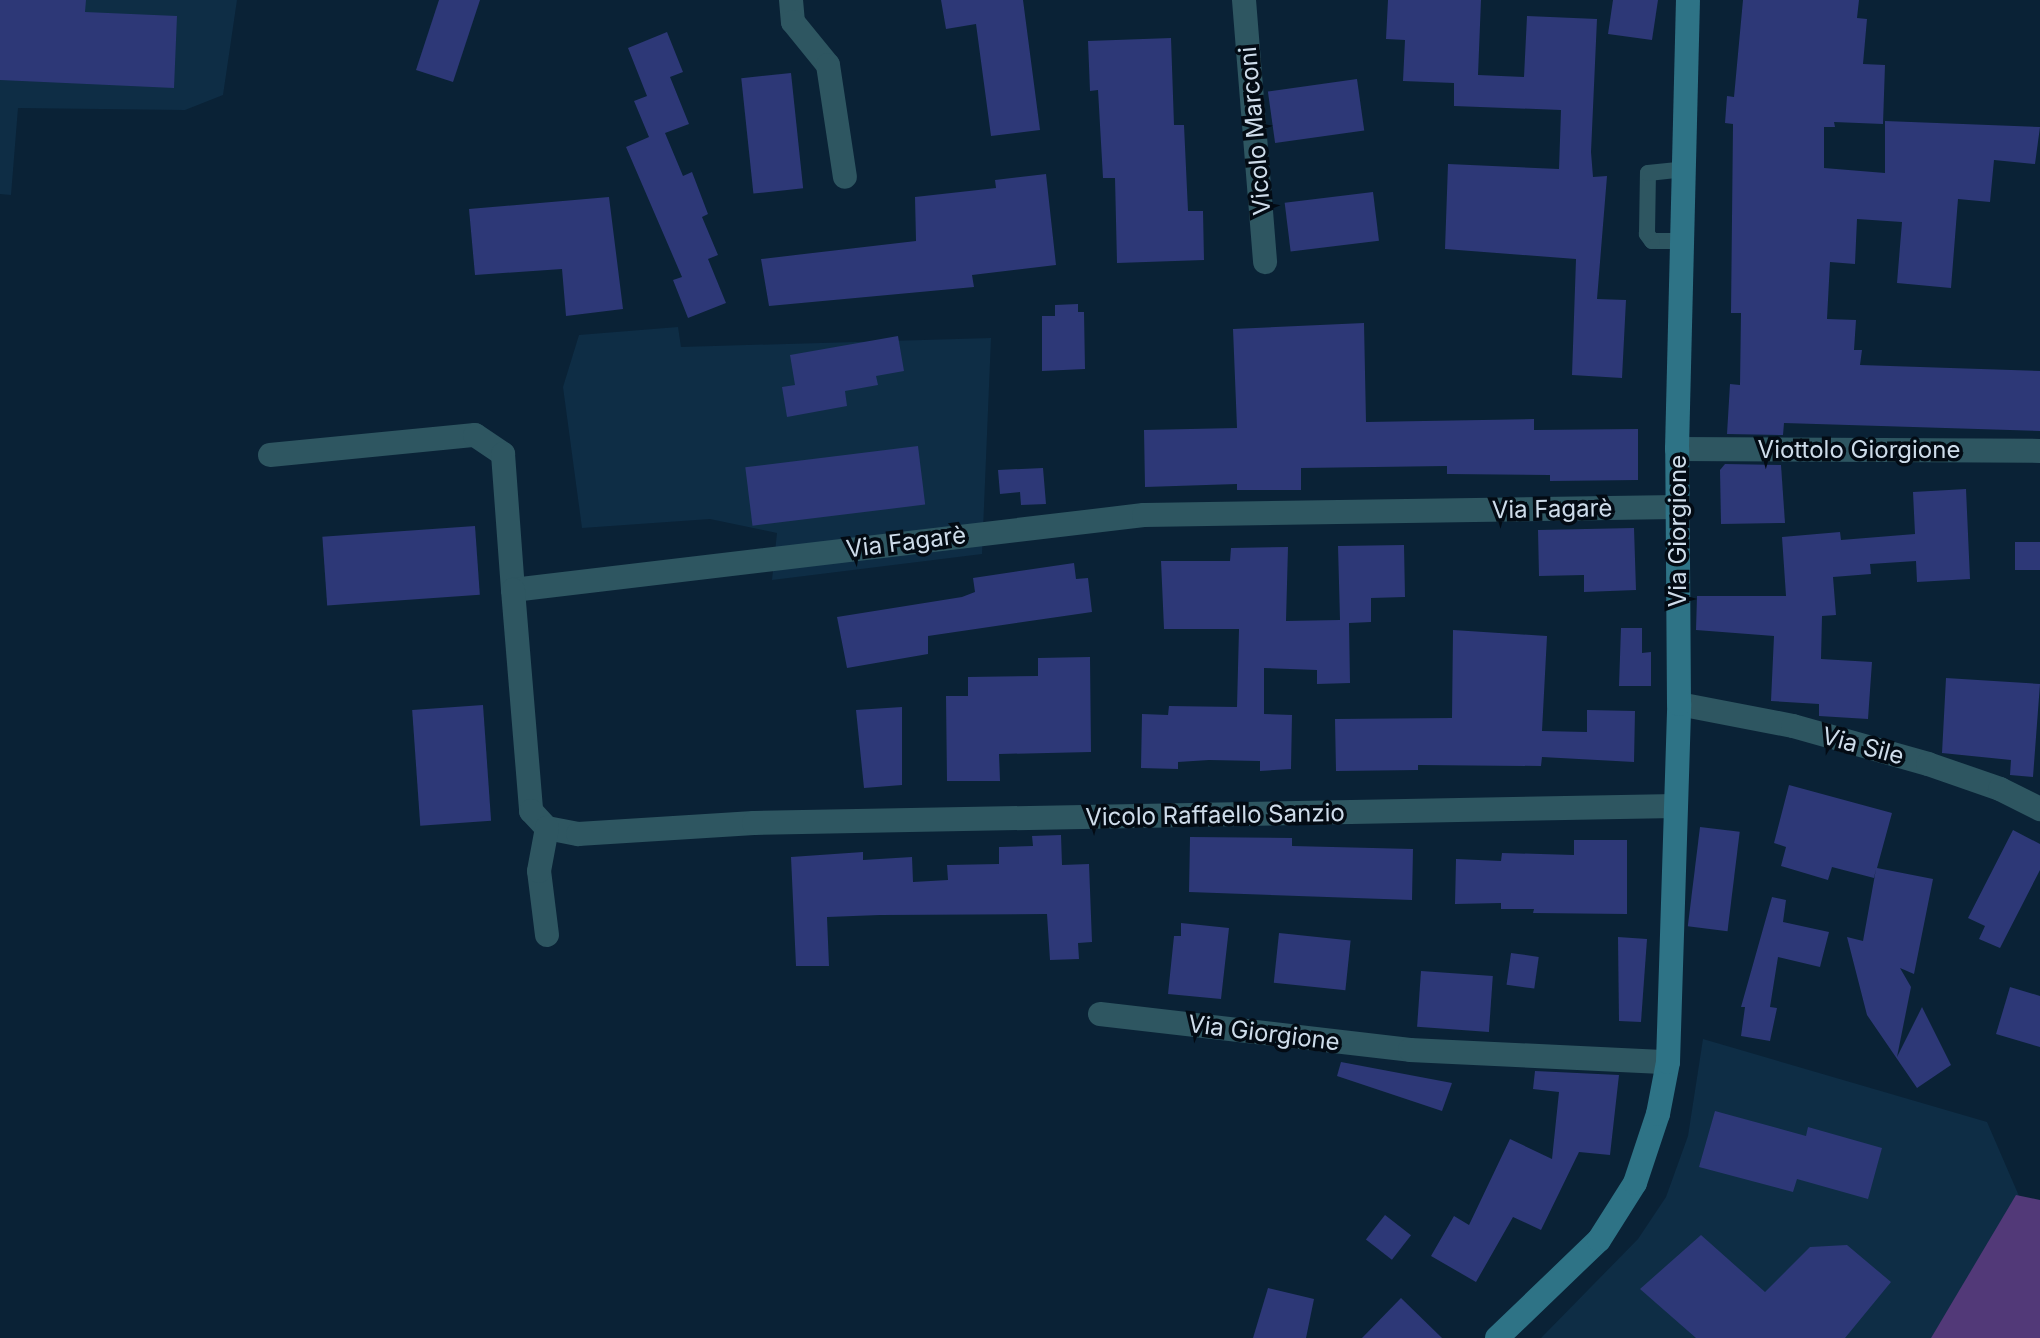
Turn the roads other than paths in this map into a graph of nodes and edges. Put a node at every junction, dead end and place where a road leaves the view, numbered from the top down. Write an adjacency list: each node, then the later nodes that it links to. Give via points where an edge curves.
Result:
1 (791, 0): 5 (street, via 793,22 828,65)
2 (1244, 0): 7 (street, Vicolo Marconi)
3 (1688, 0): 4 (street, Via Giorgione)
4 (1685, 169): 6 (street, Via Giorgione); 6 (lane, via 1650,171 1648,203 1649,239)
5 (845, 177)
6 (1684, 241): 8 (street, Via Giorgione)
7 (1265, 262)
8 (1677, 449): 9 (street, Viottolo Giorgione); 11 (street, Via Giorgione)
9 (2040, 451)
10 (270, 455): 12 (street, via 475,435 503,454)
11 (1677, 507): 12 (street, Via Fagarè, via 1144,515); 13 (street, Via Giorgione)
12 (513, 590): 16 (street, via 531,811)
13 (1679, 704): 14 (street, Via Giorgione); 15 (street, Via Sile, via 1793,726 1928,764)
14 (1676, 806): 16 (street, Vicolo Raffaello Sanzio, via 754,823 578,834); 19 (street, Via Giorgione)
15 (2040, 809)
16 (547, 828): 17 (street, via 539,871)
17 (547, 935)
18 (1100, 1014): 19 (street, Via Giorgione, via 1410,1050)
19 (1668, 1062): 20 (street, Via Giorgione, via 1658,1114 1635,1183 1599,1240)
20 (1497, 1338)

